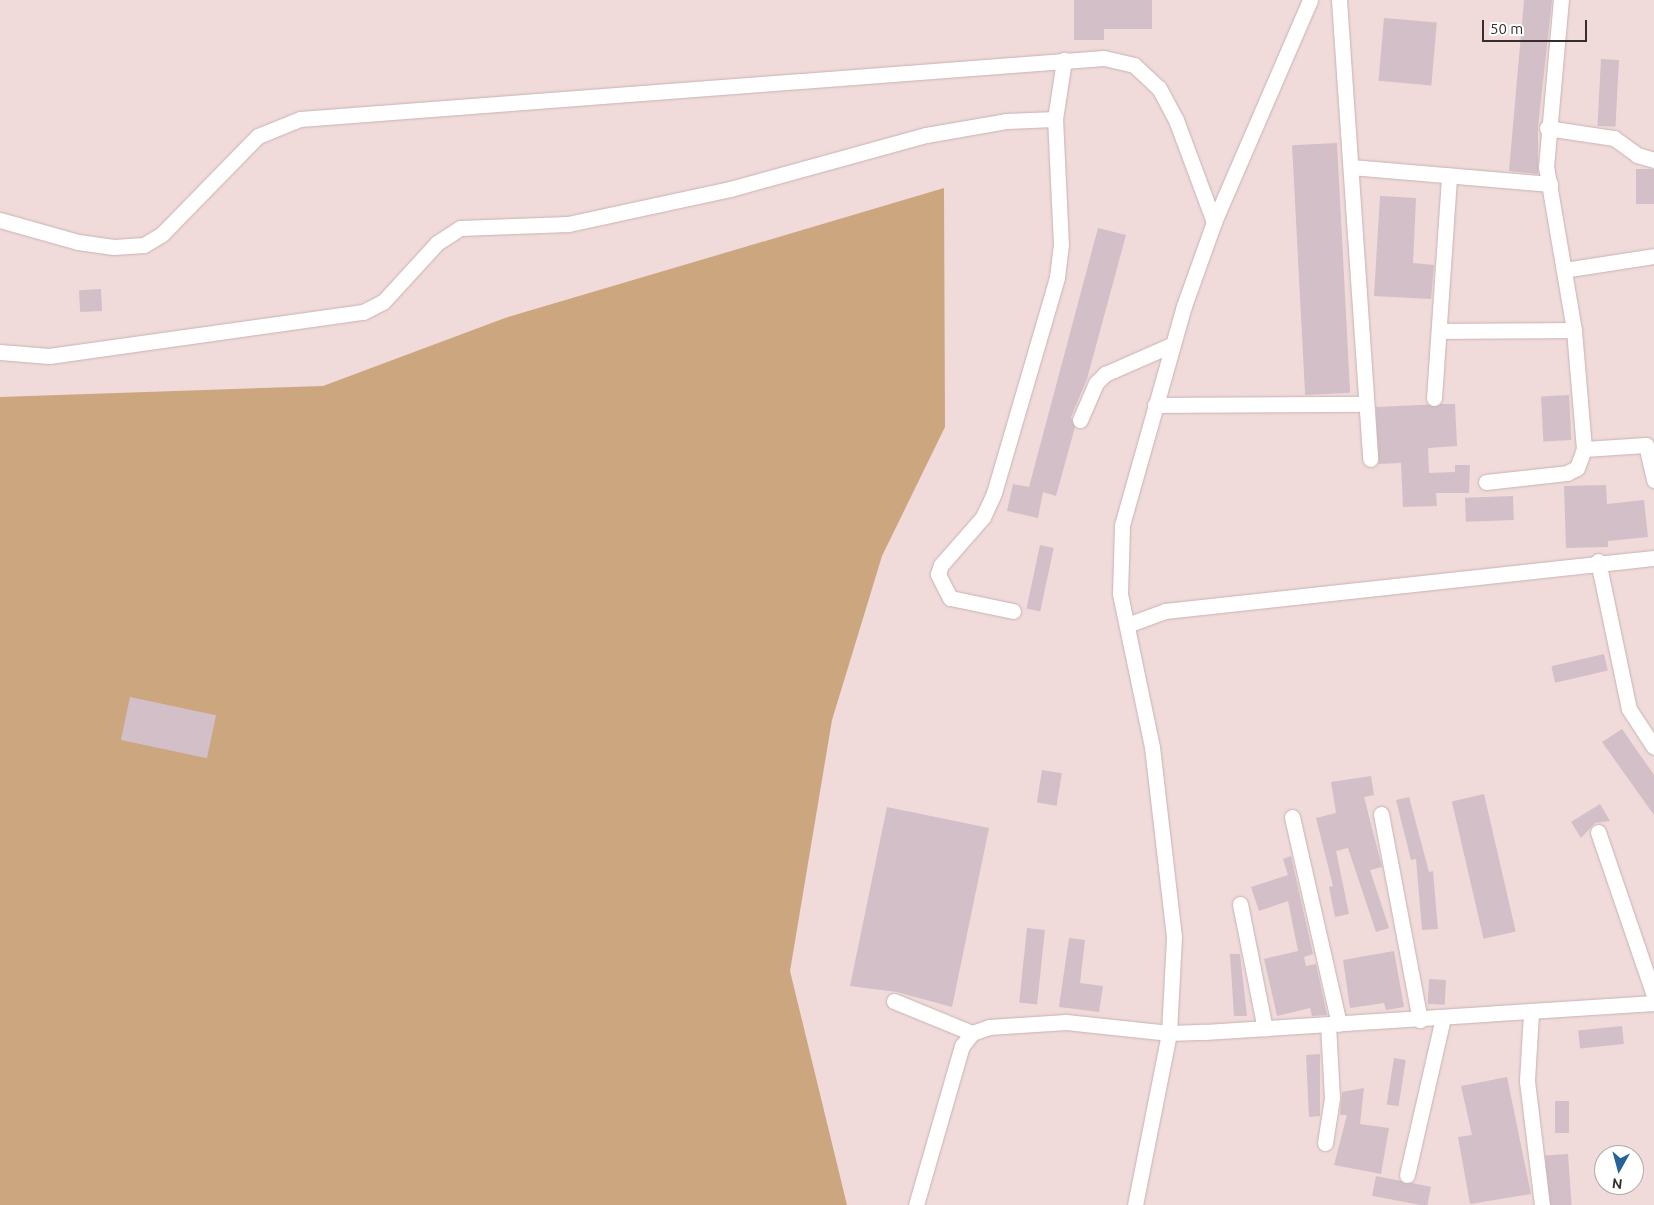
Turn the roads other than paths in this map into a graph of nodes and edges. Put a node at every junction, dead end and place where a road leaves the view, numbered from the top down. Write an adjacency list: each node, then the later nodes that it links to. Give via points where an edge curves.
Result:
1 (1310, 0): 12 (lane)
2 (1339, 0): 8 (lane)
3 (1561, 0): 6 (lane)
4 (1064, 60): 5 (lane); 11 (lane, via 300,119 258,136 162,234 144,245 114,248 78,242); 12 (lane, via 1122,60 1148,75 1176,120)
5 (1055, 120): 18 (lane, via 1006,121 926,135 730,189 568,224 460,228 438,243 383,302 363,312 48,356); 29 (lane, via 1061,245 1057,277 994,493 983,517 941,565 938,574 950,598)
6 (1547, 128): 7 (lane, via 1614,138 1637,155); 10 (lane)
7 (1654, 160)
8 (1351, 167): 9 (lane); 20 (lane)
9 (1449, 176): 10 (lane); 16 (lane)
10 (1550, 184): 14 (lane)
11 (0, 220)
12 (1214, 222): 17 (lane)
13 (1654, 256): 14 (lane)
14 (1564, 270): 15 (lane)
15 (1574, 330): 16 (lane); 23 (lane)
16 (1438, 331): 19 (lane)
17 (1171, 345): 21 (lane); 22 (lane, via 1105,374 1096,383)
18 (0, 352)
19 (1434, 398)
20 (1366, 404): 21 (lane); 24 (lane)
21 (1155, 405): 30 (lane, via 1122,525 1118,560)
22 (1080, 420)
23 (1584, 449): 25 (lane, via 1646,445); 26 (lane, via 1577,468 1567,473)
24 (1370, 459)
25 (1654, 480)
26 (1486, 482)
27 (1654, 558): 28 (lane)
28 (1598, 562): 30 (lane, via 1165,611); 31 (lane, via 1629,709)
29 (1013, 611)
30 (1126, 625): 45 (lane, via 1165,839 1174,937)
31 (1654, 747)
32 (1381, 814): 41 (lane)
33 (1292, 817): 42 (lane)
34 (1598, 832): 36 (lane)
35 (1240, 904): 43 (lane)
36 (1654, 996)
37 (894, 1001): 44 (lane)
38 (1654, 1003): 39 (lane)
39 (1531, 1013): 40 (lane); 50 (lane, via 1527,1081)
40 (1442, 1018): 41 (lane); 47 (lane)
41 (1420, 1020): 42 (lane)
42 (1333, 1025): 43 (lane); 46 (lane, via 1332,1098)
43 (1265, 1029): 45 (lane)
44 (972, 1033): 45 (lane, via 1006,1024 1066,1022); 48 (lane, via 962,1046)
45 (1169, 1033): 49 (lane)
46 (1325, 1143)
47 (1407, 1175)
48 (916, 1205)
49 (1135, 1205)
50 (1542, 1205)

